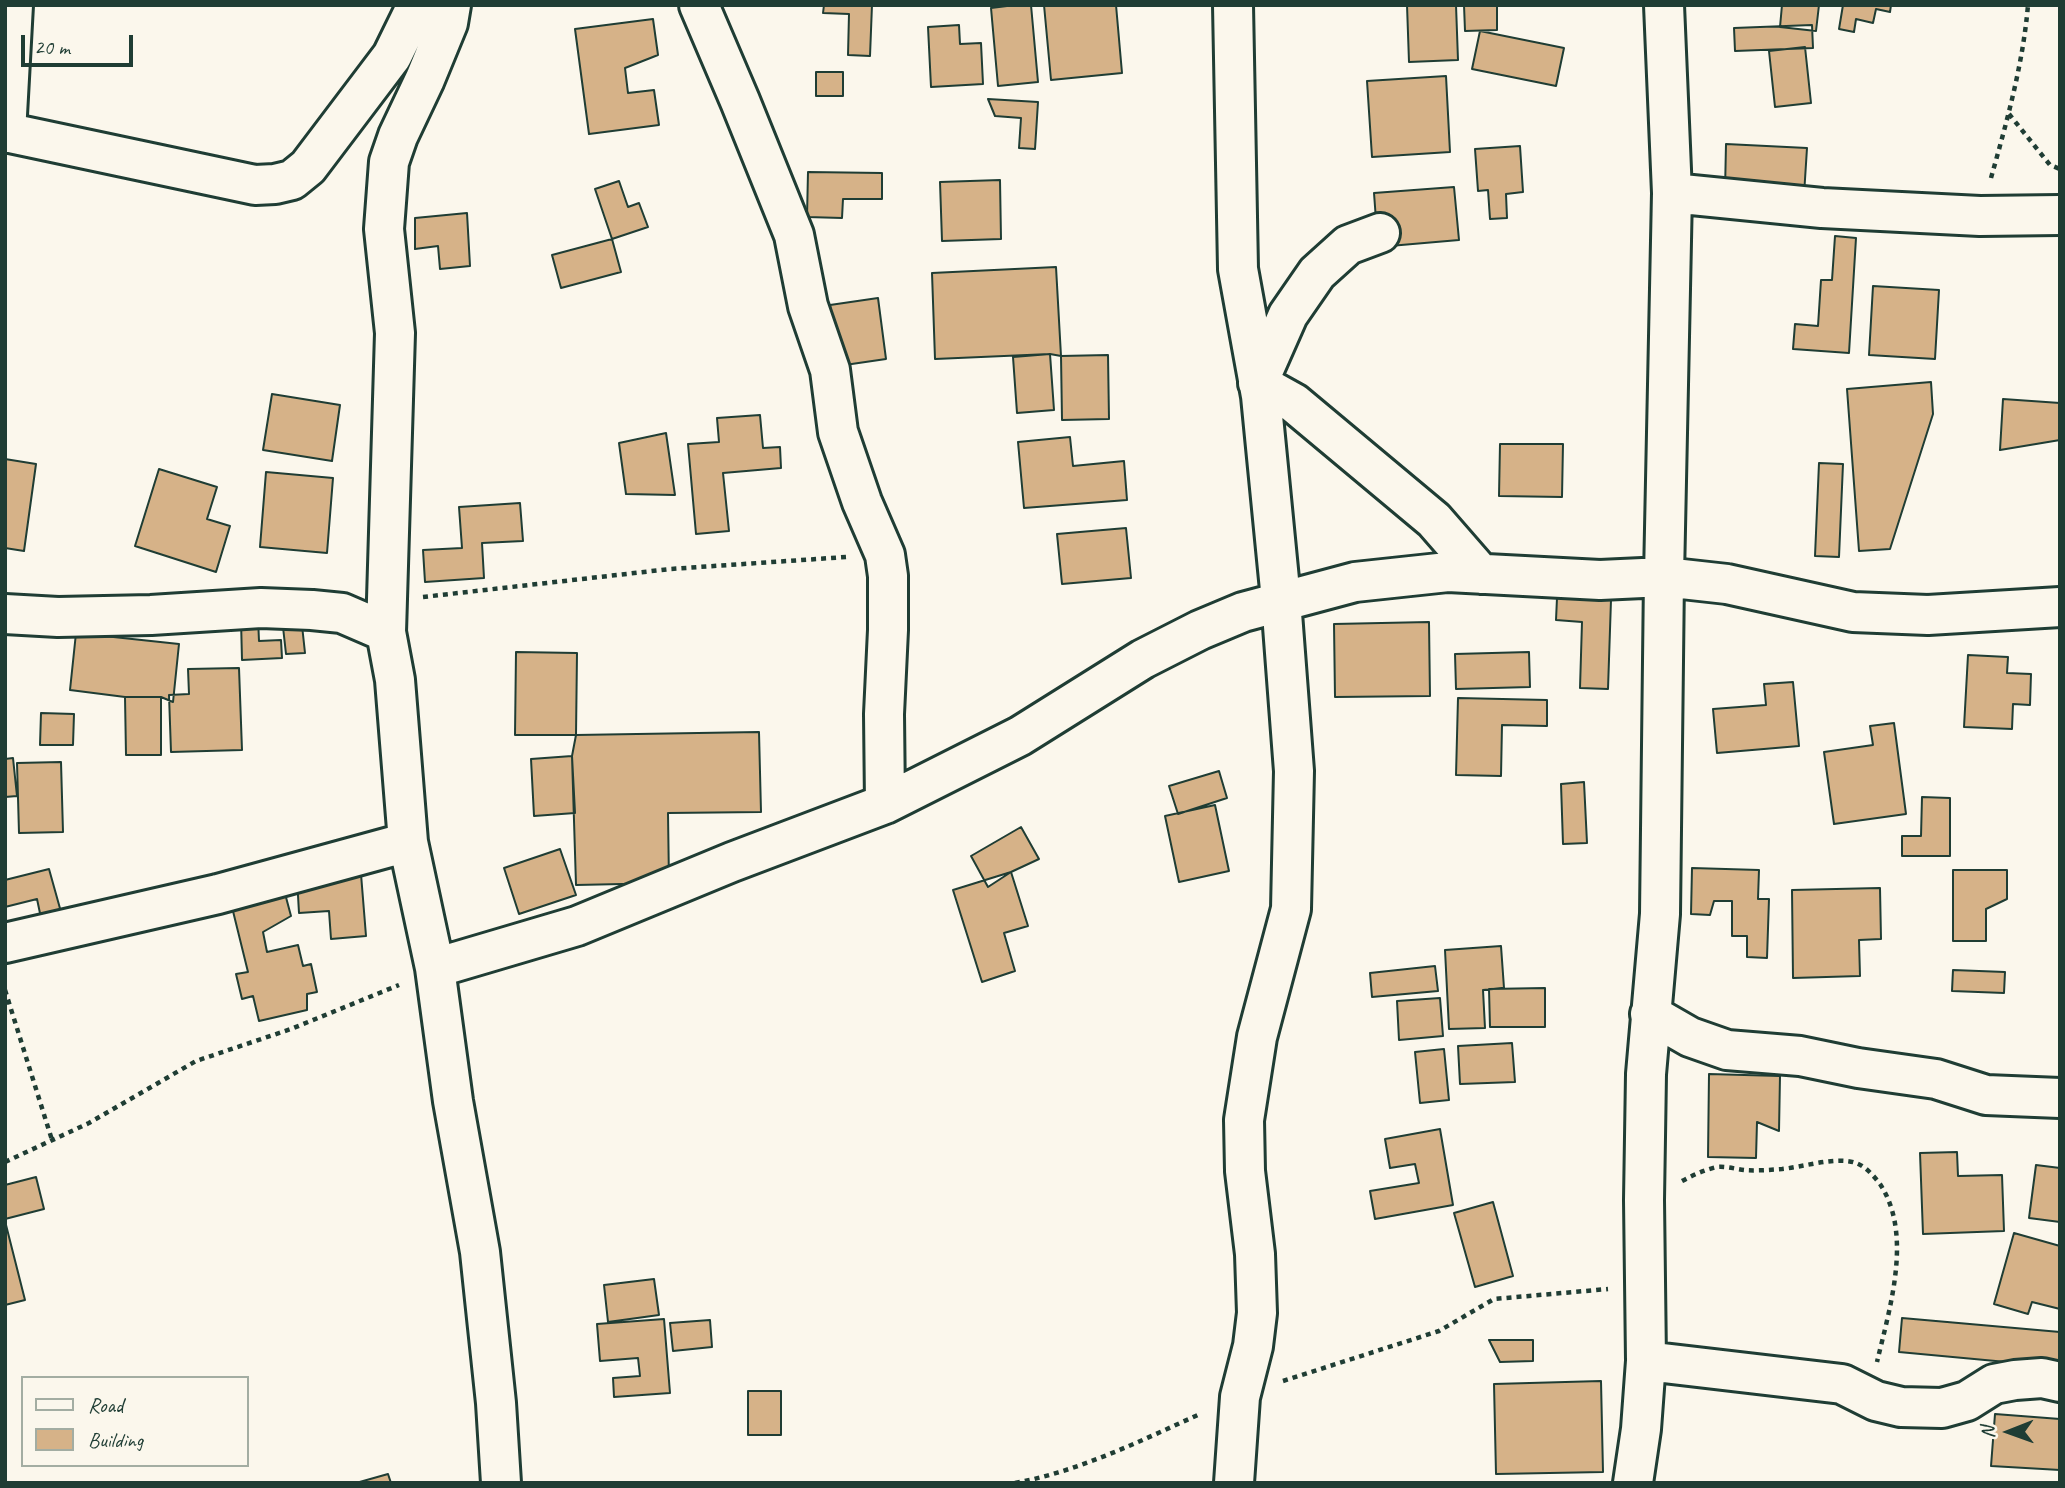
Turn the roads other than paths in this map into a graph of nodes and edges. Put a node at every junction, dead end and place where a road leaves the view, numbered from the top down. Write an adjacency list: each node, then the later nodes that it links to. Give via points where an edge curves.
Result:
1 (13, 5): 7 (street)
2 (416, 5): 7 (street, via 392,56 308,167 292,180 235,182)
3 (451, 5): 17 (street, via 389,162 384,229 395,333)
4 (699, 5): 18 (street, via 794,235 808,306 830,370 838,432 885,555)
5 (1233, 5): 11 (street, via 1238,269)
6 (1664, 5): 8 (street)
7 (6, 132)
8 (1672, 193): 9 (street, via 1822,208); 13 (street)
9 (2060, 215)
10 (1380, 233): 11 (street, via 1348,245 1317,273 1288,315)
11 (1258, 383): 12 (street, via 1294,402 1413,502); 14 (street)
12 (1481, 574): 13 (street, via 1600,580); 14 (street, via 1448,572 1355,582)
13 (1664, 577): 15 (street, via 1727,584 1853,612 1928,615); 22 (street, via 1660,914)
14 (1281, 600): 18 (street, via 1243,612 1143,659 1020,736); 27 (street, via 1294,771 1291,909 1257,1037 1244,1120 1257,1314 1240,1397)
15 (2060, 607)
16 (5, 614): 17 (street, via 151,615 261,608)
17 (387, 616): 19 (street)
18 (885, 804): 21 (street, via 576,926)
19 (408, 842): 20 (street, via 218,894); 21 (street)
20 (5, 943)
21 (435, 968): 26 (street, via 480,1252)
22 (1650, 1014): 23 (street, via 1690,1037 1727,1050 1800,1056 1936,1079 1986,1095); 24 (street, via 1644,1200)
23 (2060, 1098)
24 (1646, 1361): 25 (street, via 1842,1384 1901,1407 1942,1408 1967,1402 1994,1384 2014,1380); 28 (street)
25 (2060, 1382)
26 (501, 1483)
27 (1234, 1483)
28 (1633, 1483)

